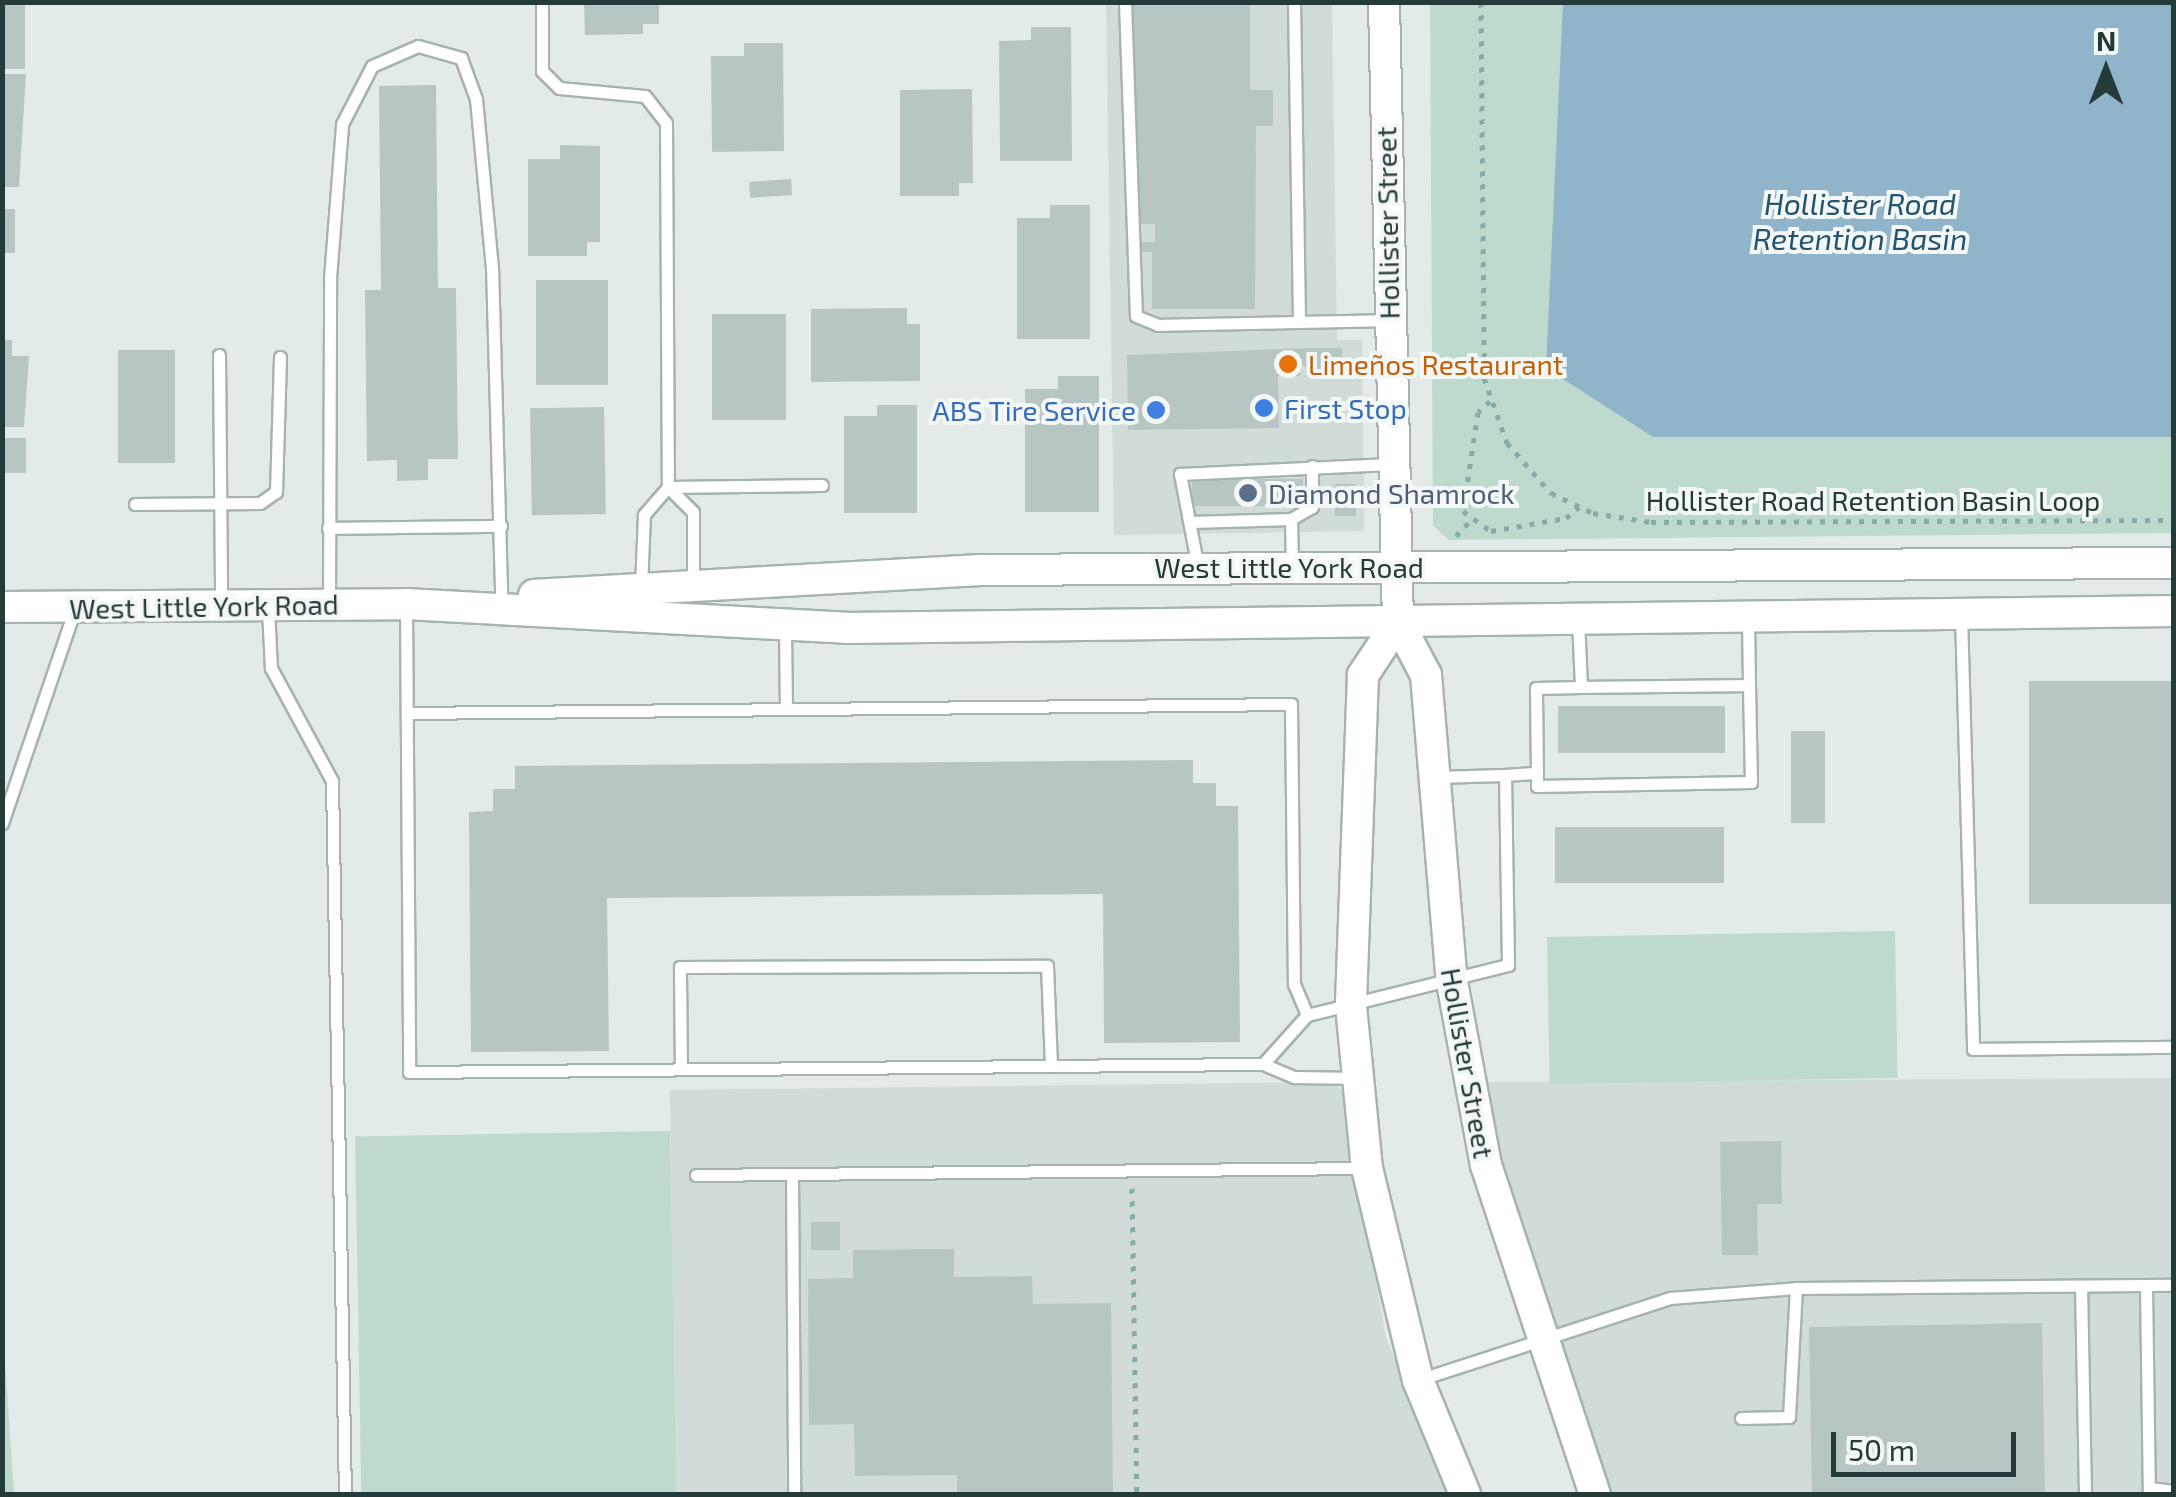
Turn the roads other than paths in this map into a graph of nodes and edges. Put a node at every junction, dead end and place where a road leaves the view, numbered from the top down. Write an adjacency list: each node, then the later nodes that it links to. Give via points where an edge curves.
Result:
1 (542, 2): 12 (lane, via 542,71 558,88 645,96 666,123)
2 (1125, 2): 5 (lane, via 1136,316 1158,325)
3 (1294, 2): 5 (lane)
4 (1384, 2): 6 (main road, Hollister Street)
5 (1299, 320): 6 (lane)
6 (1388, 320): 9 (main road, Hollister Street)
7 (218, 355): 14 (lane)
8 (280, 357): 14 (lane, via 276,492 260,504)
9 (1390, 464): 10 (lane); 20 (main road, Hollister Street)
10 (1312, 466): 15 (lane, via 1312,507); 16 (lane, via 1180,474)
11 (822, 486): 12 (lane)
12 (668, 488): 23 (lane, via 693,512); 24 (lane, via 644,515)
13 (135, 504): 14 (lane)
14 (220, 504): 28 (lane)
15 (1291, 520): 16 (lane); 22 (lane)
16 (1191, 522): 21 (lane)
17 (501, 526): 18 (lane); 18 (lane, via 476,99 460,58 418,46 372,66 342,124); 25 (lane)
18 (328, 528): 26 (lane)
19 (2174, 563): 20 (main road, West Little York Road)
20 (1396, 567): 22 (main road, West Little York Road); 36 (main road, Hollister Street)
21 (1198, 568): 22 (main road, West Little York Road); 23 (main road, West Little York Road)
22 (1292, 568)
23 (692, 584): 24 (main road, West Little York Road)
24 (641, 587): 25 (main road, West Little York Road)
25 (501, 598): 27 (main road, West Little York Road)
26 (329, 604): 27 (main road, West Little York Road); 29 (main road, West Little York Road)
27 (406, 604): 37 (main road, West Little York Road); 41 (lane)
28 (221, 605): 29 (main road, West Little York Road); 31 (main road, West Little York Road)
29 (268, 605): 66 (lane, via 271,668 332,781)
30 (2, 607): 31 (main road, West Little York Road)
31 (76, 607): 45 (lane)
32 (2174, 611): 33 (main road, West Little York Road)
33 (1960, 614): 34 (main road, West Little York Road); 49 (lane, via 1974,1048)
34 (1748, 618): 35 (main road, West Little York Road); 38 (lane)
35 (1578, 620): 36 (main road, West Little York Road); 39 (lane)
36 (1398, 622): 37 (main road, West Little York Road); 44 (main road, Hollister Street, via 1426,675); 47 (main road, via 1363,675)
37 (785, 625): 40 (lane)
38 (1749, 685): 39 (lane); 42 (lane, via 1751,782 1537,786)
39 (1580, 687): 42 (lane, via 1536,688)
40 (786, 709): 41 (lane); 48 (lane, via 1291,704 1294,984)
41 (407, 714): 52 (lane, via 409,1072)
42 (1536, 773): 43 (lane)
43 (1505, 774): 44 (lane); 46 (lane, via 1508,965)
44 (1431, 777): 46 (main road, Hollister Street)
45 (2, 823)
46 (1452, 982): 47 (lane); 61 (main road, Hollister Street, via 1486,1165)
47 (1352, 1006): 48 (lane); 53 (main road)
48 (1307, 1015): 50 (lane)
49 (2174, 1047)
50 (1264, 1064): 51 (lane); 53 (lane, via 1294,1077)
51 (1051, 1066): 52 (lane); 52 (lane, via 1047,966 680,967)
52 (682, 1069)
53 (1358, 1078): 54 (main road)
54 (1367, 1168): 55 (lane); 62 (main road)
55 (792, 1174): 56 (lane); 67 (lane)
56 (696, 1175)
57 (2082, 1286): 58 (lane); 60 (lane); 70 (lane)
58 (2146, 1286): 59 (lane); 64 (lane)
59 (2174, 1286)
60 (1796, 1288): 61 (lane, via 1670,1298); 63 (lane, via 1789,1417)
61 (1538, 1337): 62 (lane); 69 (main road, Hollister Street)
62 (1418, 1380): 68 (main road)
63 (1741, 1418)
64 (2149, 1491): 65 (lane)
65 (2174, 1492)
66 (345, 1494)
67 (794, 1494)
68 (1465, 1494)
69 (1595, 1494)
70 (2085, 1494)

